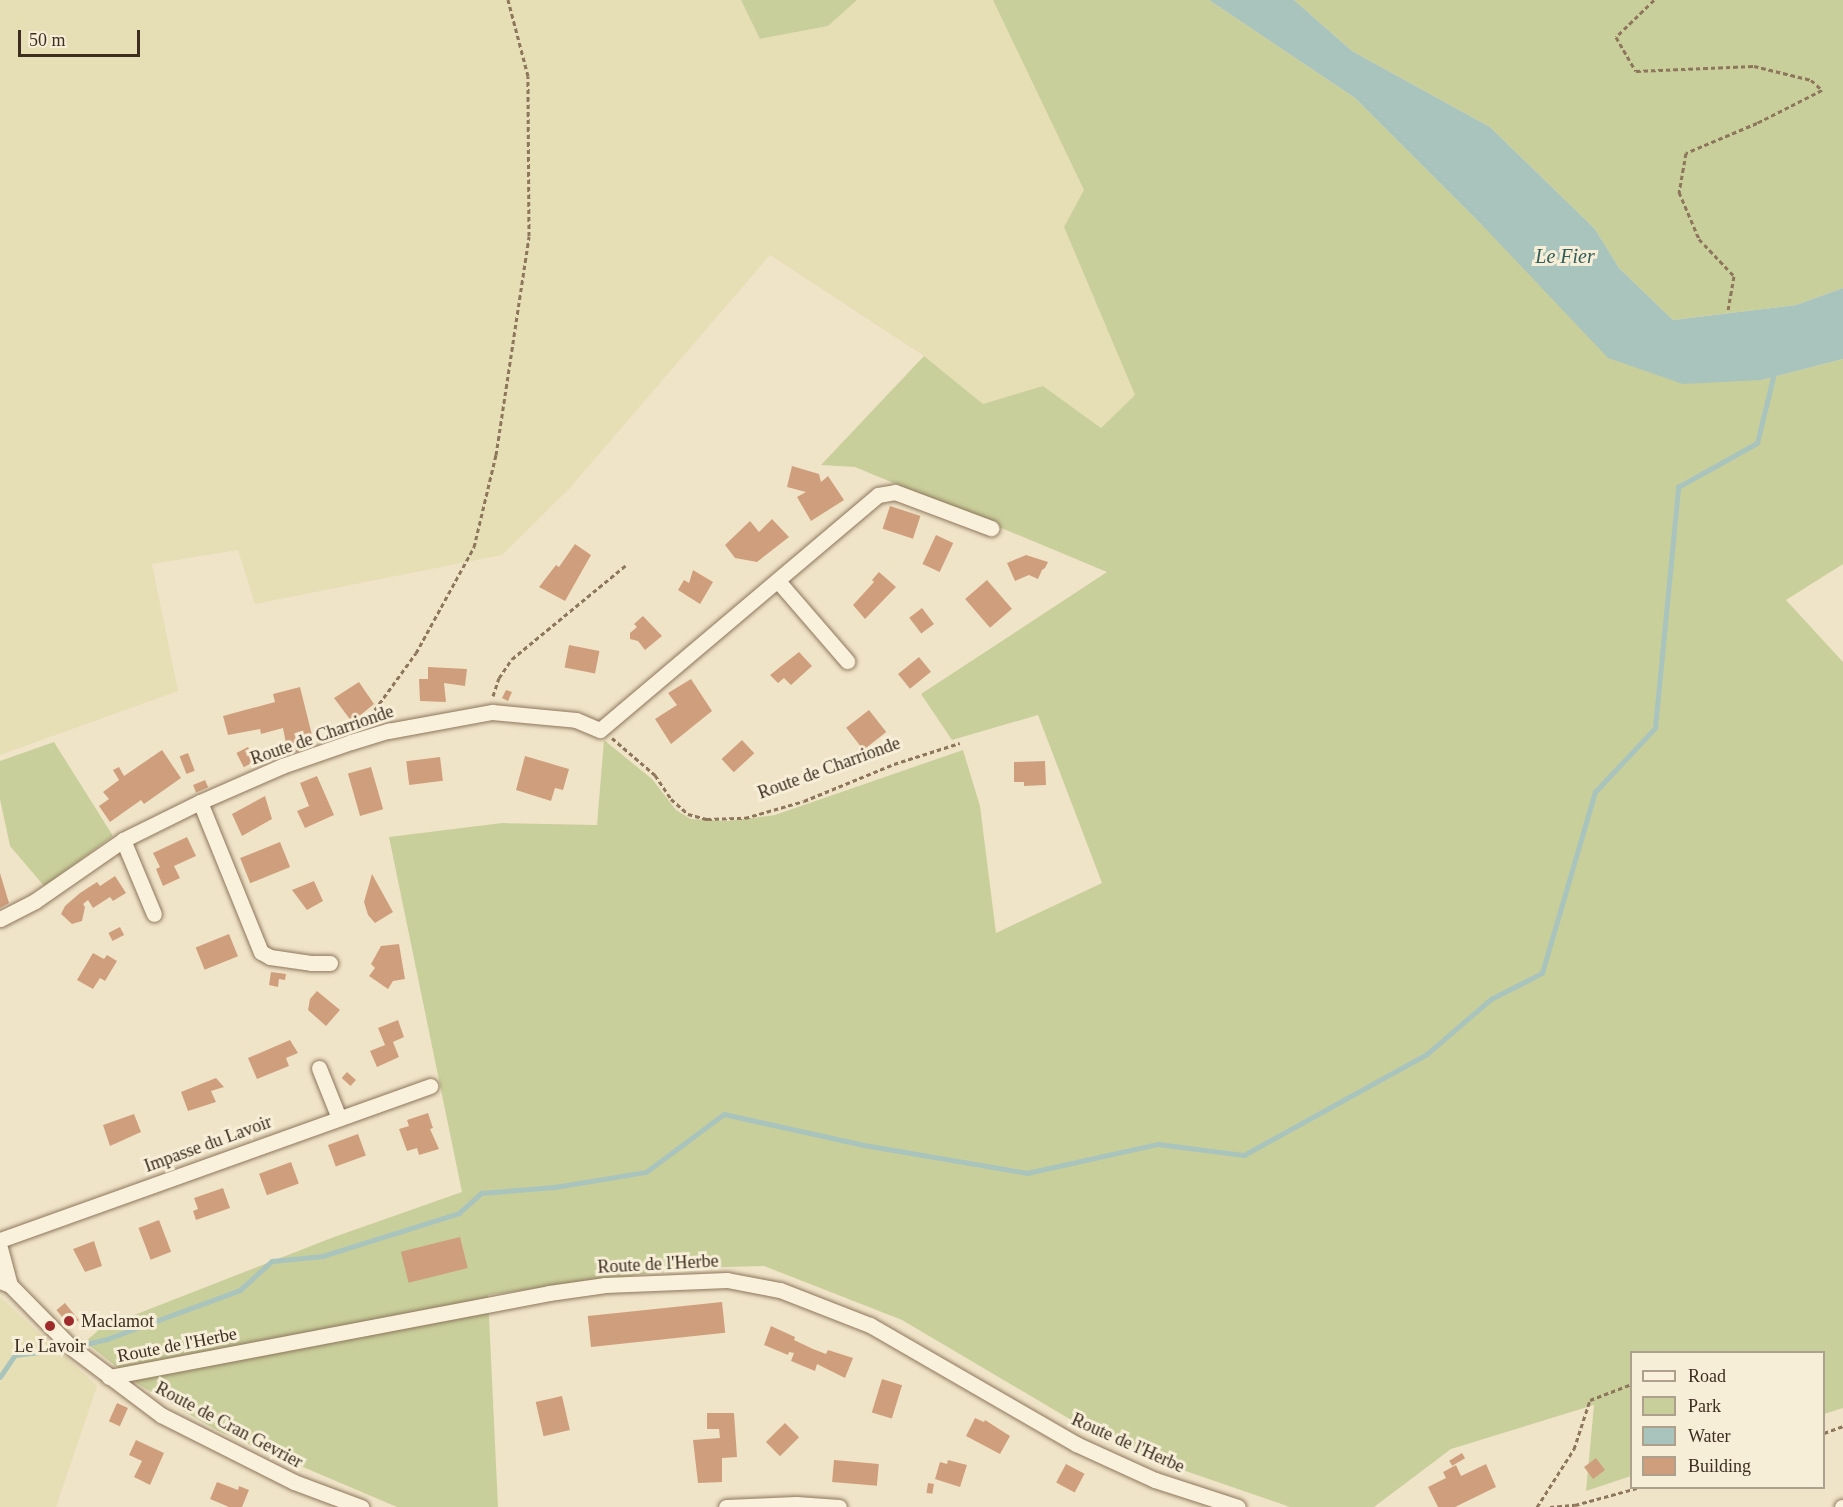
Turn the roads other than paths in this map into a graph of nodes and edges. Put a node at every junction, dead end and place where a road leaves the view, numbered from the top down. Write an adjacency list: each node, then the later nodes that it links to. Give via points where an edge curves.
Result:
1 (991, 528): 2 (street, via 895,492 878,495)
2 (778, 581): 3 (street); 4 (street, Route de Charrionde, via 600,730 576,720 492,712 388,731 351,742 282,766)
3 (847, 661)
4 (200, 802): 5 (street, Route de Charrionde); 8 (street, via 261,951 270,957)
5 (123, 840): 6 (street); 7 (street, Route de Charrionde, via 35,901)
6 (154, 914)
7 (0, 919)
8 (330, 963)
9 (319, 1068): 11 (street)
10 (430, 1086): 11 (street, Impasse du Lavoir)
11 (339, 1118): 12 (street, Impasse du Lavoir)
12 (0, 1240)
13 (0, 1248): 14 (street)
14 (5, 1283): 15 (street, Route de Cran Gevrier, via 72,1348)
15 (109, 1377): 16 (street, Route de Cran Gevrier, via 161,1415); 20 (street, Route de l'Herbe, via 549,1293 605,1285 727,1280 780,1290 870,1324 1076,1444 1155,1480)
16 (341, 1504): 17 (street, Route de Cran Gevrier)
17 (360, 1507)
18 (726, 1507): 19 (street)
19 (839, 1507)
20 (1238, 1507)

